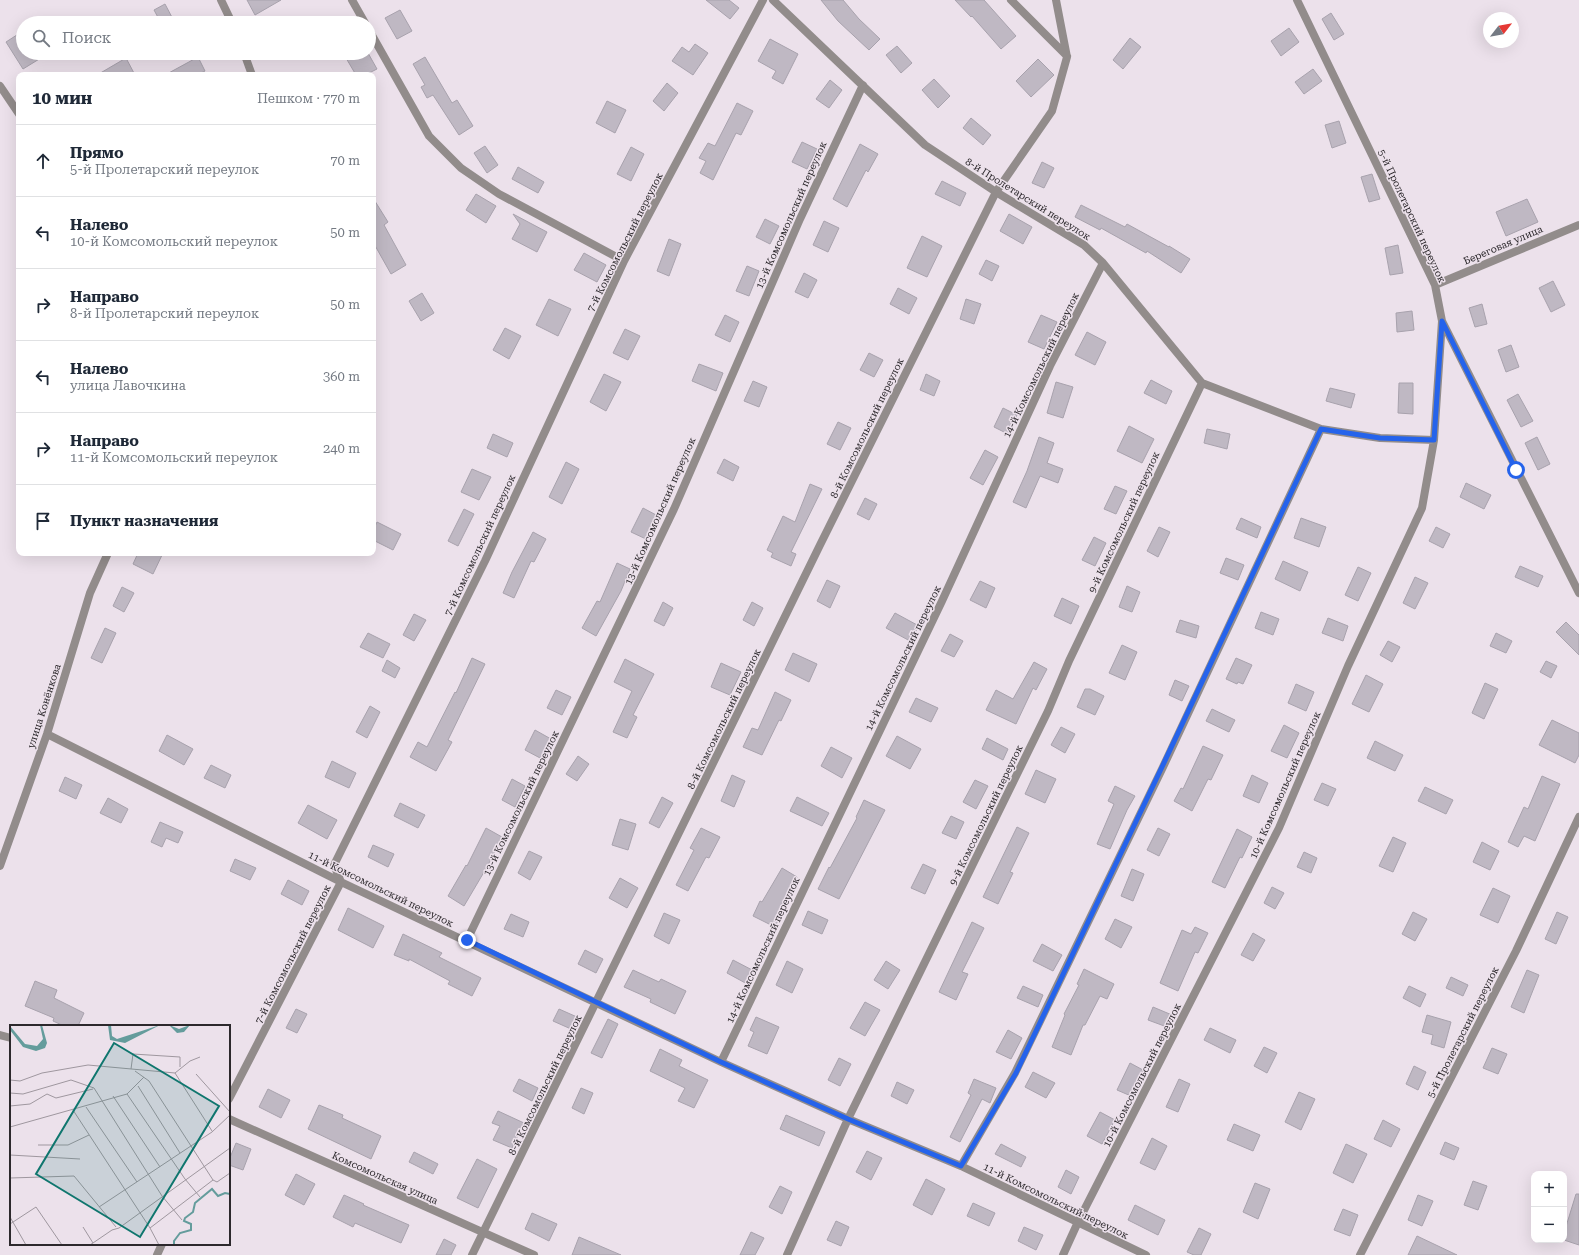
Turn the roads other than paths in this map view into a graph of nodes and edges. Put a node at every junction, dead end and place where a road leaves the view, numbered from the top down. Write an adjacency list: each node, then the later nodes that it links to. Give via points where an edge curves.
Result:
1 (221, 0): 8 (street)
2 (352, 0): 9 (street)
3 (763, 0): 19 (street, 7-й Комсомольский переулок)
4 (773, 0): 14 (street, 8-й Пролетарский переулок)
5 (1011, 0): 11 (street)
6 (1056, 0): 11 (street)
7 (1297, 0): 21 (street, 5-й Пролетарский переулок)
8 (229, 16)
9 (361, 16)
10 (376, 42): 19 (street, via 429,136 461,168 499,194)
11 (1067, 57): 17 (street, 8-й Комсомольский переулок, via 1052,111)
12 (247, 60): 13 (street)
13 (251, 72)
14 (862, 85): 17 (street, 8-й Пролетарский переулок, via 925,145); 32 (street, 13-й Комсомольский переулок, via 797,226 674,509)
15 (0, 86): 16 (street)
16 (16, 110)
17 (996, 192): 20 (street, 8-й Пролетарский переулок, via 1084,245); 33 (street, 8-й Комсомольский переулок)
18 (1579, 225): 21 (street, Береговая улица)
19 (624, 261): 31 (street, 7-й Комсомольский переулок, via 485,561 334,865)
20 (1103, 263): 23 (street, 8-й Пролетарский переулок); 36 (street, 14-й Комсомольский переулок, via 1050,366 942,601)
21 (1434, 285): 22 (street, 5-й Пролетарский переулок)
22 (1442, 321): 25 (street, 10-й Комсомольский переулок); 27 (street, 5-й Пролетарский переулок)
23 (1202, 383): 24 (street, 8-й Пролетарский переулок); 39 (street, 9-й Комсомольский переулок, via 1048,711)
24 (1321, 429): 25 (street, 8-й Пролетарский переулок, via 1380,438); 40 (street, via 1016,1073)
25 (1434, 440): 41 (street, 10-й Комсомольский переулок, via 1422,508 1348,666 1279,828)
26 (107, 556): 28 (street, улица Конёнкова, via 90,594)
27 (1579, 593)
28 (47, 734): 30 (street, улица Конёнкова); 31 (street, 11-й Комсомольский переулок)
29 (1579, 817): 50 (street, 5-й Пролетарский переулок, via 1516,951)
30 (0, 866)
31 (341, 882): 32 (street, 11-й Комсомольский переулок); 37 (street, 7-й Комсомольский переулок)
32 (467, 940): 33 (street, 11-й Комсомольский переулок)
33 (597, 1002): 36 (street, 11-й Комсомольский переулок); 42 (street, 8-й Комсомольский переулок)
34 (0, 1034): 35 (street)
35 (10, 1038)
36 (721, 1062): 39 (street, 11-й Комсомольский переулок)
37 (230, 1097)
38 (230, 1119): 42 (street, Комсомольская улица)
39 (848, 1119): 40 (street, 11-й Комсомольский переулок); 47 (street, 9-й Комсомольский переулок)
40 (961, 1166): 41 (street, 11-й Комсомольский переулок)
41 (1078, 1222): 48 (street, 10-й Комсомольский переулок); 49 (street, 11-й Комсомольский переулок)
42 (482, 1233): 45 (street, 8-й Комсомольский переулок); 46 (street, Комсомольская улица)
43 (162, 1245): 44 (street)
44 (157, 1255)
45 (472, 1255)
46 (534, 1255)
47 (787, 1255)
48 (1063, 1255)
49 (1146, 1255)
50 (1360, 1255)

